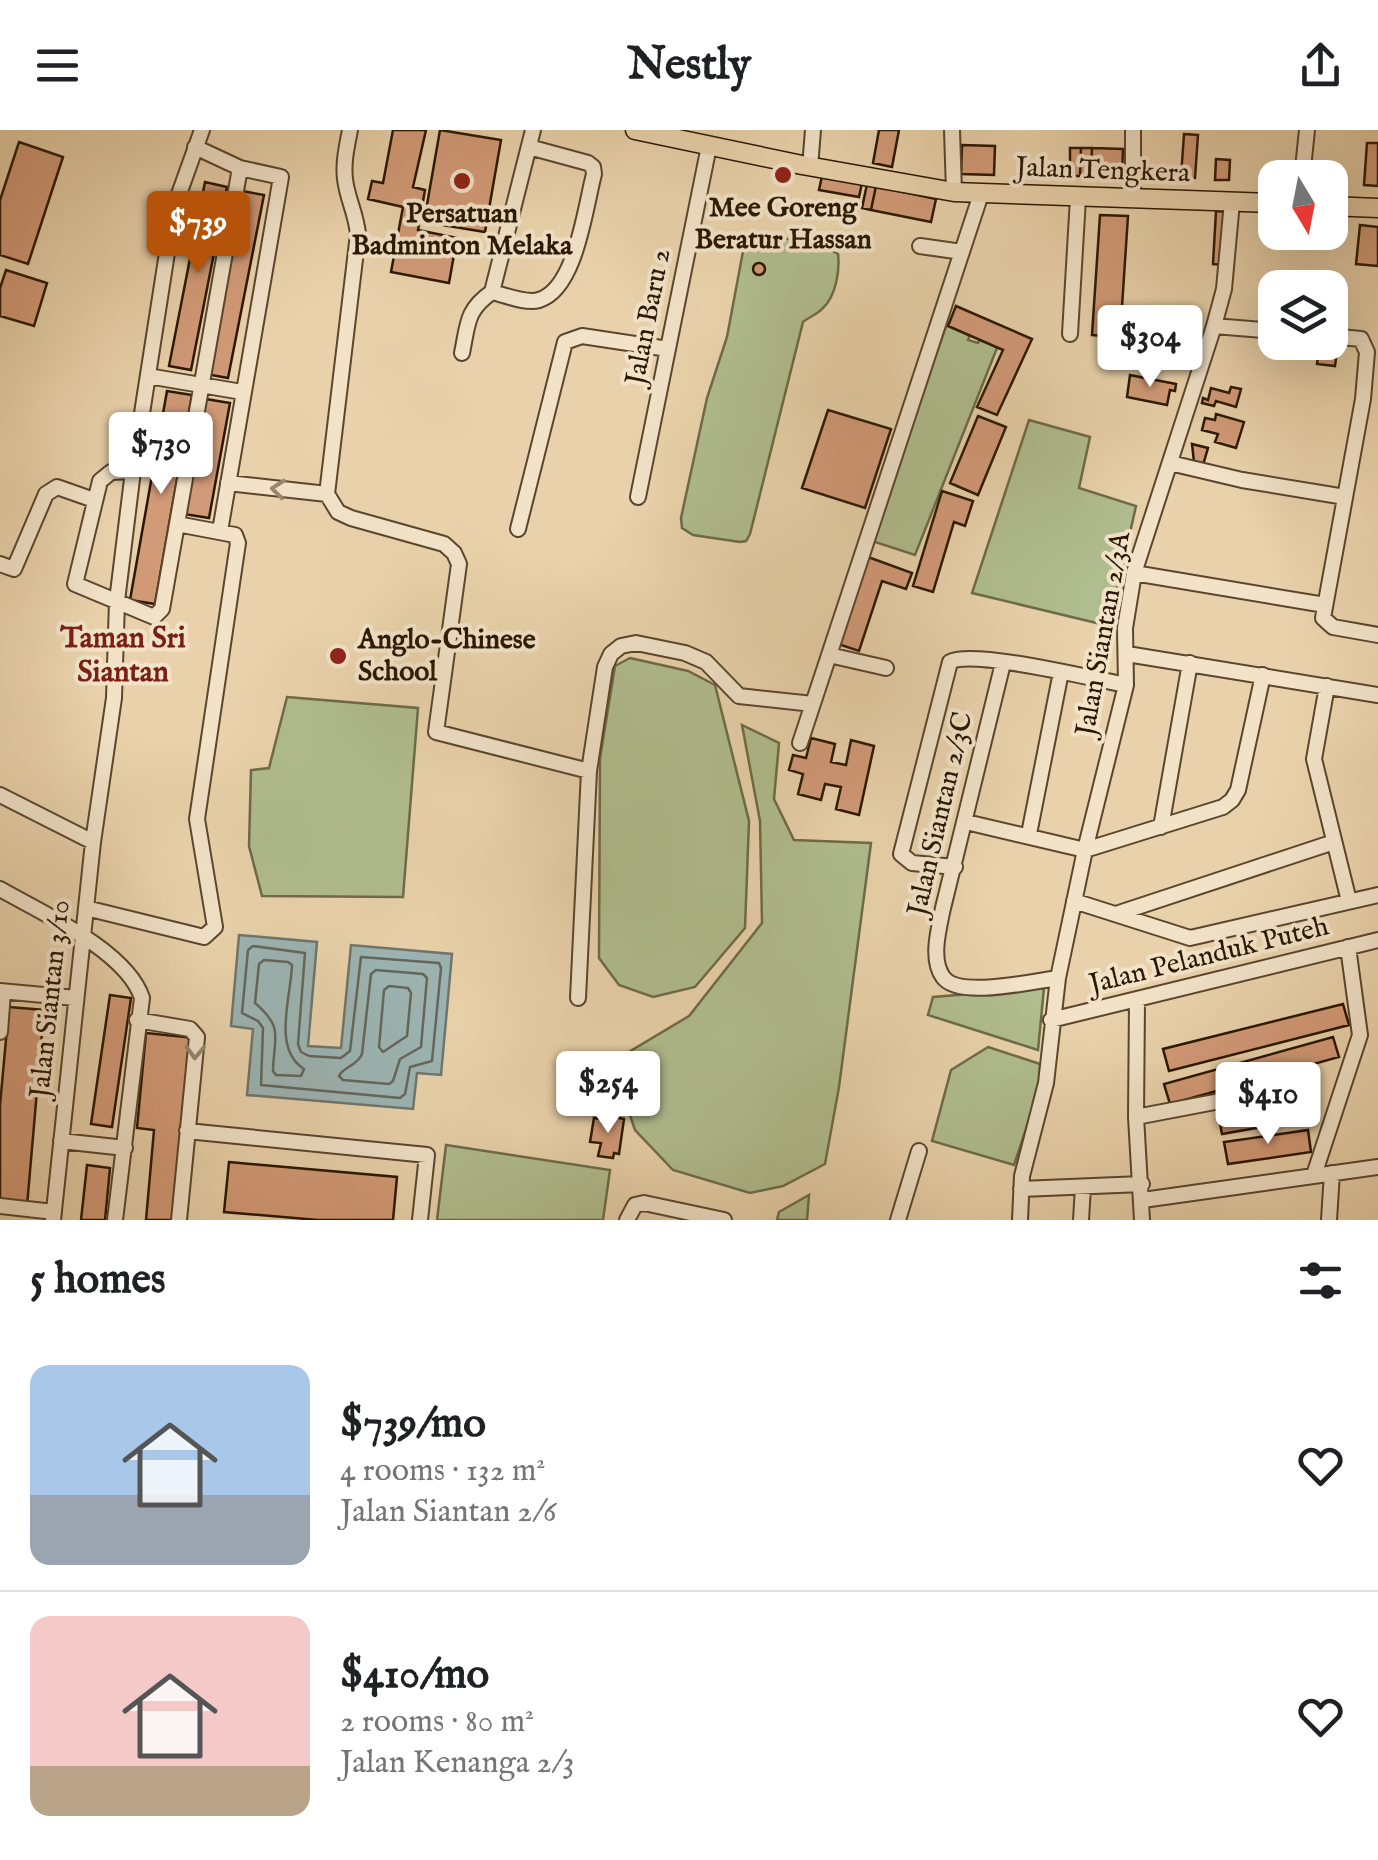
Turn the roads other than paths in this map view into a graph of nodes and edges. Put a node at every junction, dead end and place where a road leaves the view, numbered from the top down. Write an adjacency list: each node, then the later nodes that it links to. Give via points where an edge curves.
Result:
1 (202, 130): 10 (street, Jalan Siantan 3/10)
2 (350, 130): 39 (street, via 345,183 358,234)
3 (533, 130): 11 (street)
4 (635, 130): 9 (main road, Jalan Tengkera)
5 (813, 130): 13 (street)
6 (952, 130): 15 (street)
7 (1133, 130): 18 (street)
8 (1307, 130): 12 (street)
9 (708, 146): 13 (main road, Jalan Tengkera); 30 (street, Jalan Baru 2)
10 (196, 147): 14 (street); 32 (street, Jalan Siantan 3/10, via 174,208)
11 (529, 147): 25 (street); 25 (street, via 588,162 594,174 567,278 541,300)
12 (1304, 160)
13 (810, 167): 15 (main road, Jalan Tengkera)
14 (240, 168): 33 (street); 34 (street, via 280,178)
15 (954, 192): 16 (main road, Jalan Tengkera)
16 (981, 194): 17 (main road, Jalan Tengkera); 24 (street)
17 (1078, 198): 18 (main road, Jalan Tengkera); 28 (street)
18 (1133, 199): 19 (main road, Jalan Tengkera)
19 (1232, 202): 20 (main road, Jalan Tengkera); 26 (street, Jalan Siantan 2/3A)
20 (1258, 203)
21 (1348, 207): 22 (main road)
22 (1378, 208)
23 (920, 246): 24 (street)
24 (962, 252): 52 (street)
25 (492, 292): 31 (street, via 470,314)
26 (1214, 326): 27 (street); 36 (street, Jalan Siantan 2/3A)
27 (1258, 330)
28 (1070, 334)
29 (1348, 338): 35 (street, via 1366,344)
30 (668, 348): 40 (street, Jalan Baru 2); 44 (street, via 582,336 565,342)
31 (462, 352)
32 (148, 376): 33 (street); 37 (street, Jalan Siantan 3/10)
33 (201, 385): 34 (street); 43 (street)
34 (242, 392): 38 (street)
35 (1370, 400): 41 (street)
36 (1170, 463): 41 (street); 47 (street, Jalan Siantan 2/3A)
37 (133, 470): 42 (street, via 100,480); 48 (street, Jalan Siantan 3/10)
38 (228, 483): 39 (street, one-way to 38); 45 (street)
39 (328, 494): 63 (street, via 338,512 444,544 459,564 436,732)
40 (638, 497)
41 (1345, 497): 49 (street)
42 (94, 500): 46 (street, via 57,487 46,494 14,569); 48 (street, via 75,584)
43 (177, 524): 45 (street); 48 (street, via 160,614 148,616)
44 (518, 529)
45 (220, 530): 76 (street, via 235,535 238,552 197,819 216,927 204,937)
46 (0, 564)
47 (1134, 572): 49 (street); 51 (street, Jalan Siantan 2/3A)
48 (117, 602): 68 (street, Jalan Siantan 3/10, via 114,698)
49 (1325, 605): 50 (street, via 1327,624)
50 (1378, 635)
51 (1127, 654): 54 (street); 58 (street, Jalan Siantan 2/3A)
52 (829, 655): 55 (street); 61 (street)
53 (1003, 662): 56 (street); 65 (street, Jalan Siantan 2/3C); 71 (street, via 950,662 901,846 912,864)
54 (1190, 663): 57 (street); 66 (street)
55 (886, 668)
56 (1061, 672): 58 (street); 67 (street)
57 (1262, 675): 59 (street); 66 (street, via 1232,800)
58 (1126, 685): 70 (street, Jalan Siantan 2/3A)
59 (1327, 686): 60 (street); 69 (street, via 1314,758)
60 (1378, 695)
61 (813, 704): 62 (street); 63 (street, via 739,696 695,658 636,643 621,646 605,667)
62 (800, 743)
63 (589, 771): 84 (street)
64 (0, 795): 68 (street)
65 (966, 822): 67 (street); 71 (street, Jalan Siantan 2/3C)
66 (1161, 827): 70 (street)
67 (1029, 834): 70 (street)
68 (93, 842): 76 (street, Jalan Siantan 3/10)
69 (1334, 842): 75 (street); 77 (street)
70 (1084, 850): 74 (street, Jalan Siantan 2/3A)
71 (955, 867): 81 (street, Jalan Siantan 2/3C, via 937,940 947,982 968,988)
72 (0, 888): 78 (street)
73 (1378, 894): 75 (street)
74 (1074, 901): 77 (street); 81 (street, Jalan Siantan 2/3A)
75 (1350, 901): 77 (street, via 1190,938)
76 (86, 908): 78 (street, Jalan Siantan 3/10)
77 (1118, 914)
78 (83, 936): 83 (street, Jalan Siantan 3/10); 86 (street, via 136,980 142,998)
79 (1378, 940): 80 (street, Jalan Pelanduk Puteh)
80 (1348, 947): 85 (street, Jalan Pelanduk Puteh); 90 (street)
81 (1058, 978): 87 (street, Jalan Siantan 2/3A)
82 (2, 991): 83 (street); 88 (street)
83 (76, 998): 94 (street, Jalan Siantan 3/10)
84 (578, 998)
85 (1137, 1001): 87 (street, Jalan Pelanduk Puteh); 92 (street)
86 (137, 1020): 93 (street, one-way to 93, via 190,1029 197,1037); 95 (street)
87 (1051, 1020): 100 (street, Jalan Siantan 2/3A, via 1046,1083)
88 (0, 1032)
89 (1378, 1033): 90 (street)
90 (1360, 1036): 99 (street)
91 (1293, 1088): 92 (street)
92 (1136, 1117): 102 (street)
93 (187, 1131): 106 (street); 107 (street, via 427,1155)
94 (61, 1141): 95 (street); 104 (street, Jalan Siantan 3/10)
95 (125, 1148): 105 (street)
96 (919, 1151): 110 (street)
97 (1378, 1168): 98 (street)
98 (1332, 1172): 99 (street); 114 (street)
99 (1314, 1175): 102 (street)
100 (1021, 1182): 101 (street); 111 (street, Jalan Siantan 2/3A)
101 (1083, 1187): 102 (street); 112 (street)
102 (1142, 1192): 113 (street)
103 (0, 1206): 104 (street)
104 (53, 1216)
105 (115, 1220)
106 (179, 1220)
107 (420, 1220)
108 (627, 1220): 109 (street, via 634,1205 644,1203)
109 (724, 1220)
110 (898, 1220)
111 (1020, 1220)
112 (1081, 1220)
113 (1142, 1220)
114 (1329, 1220)

